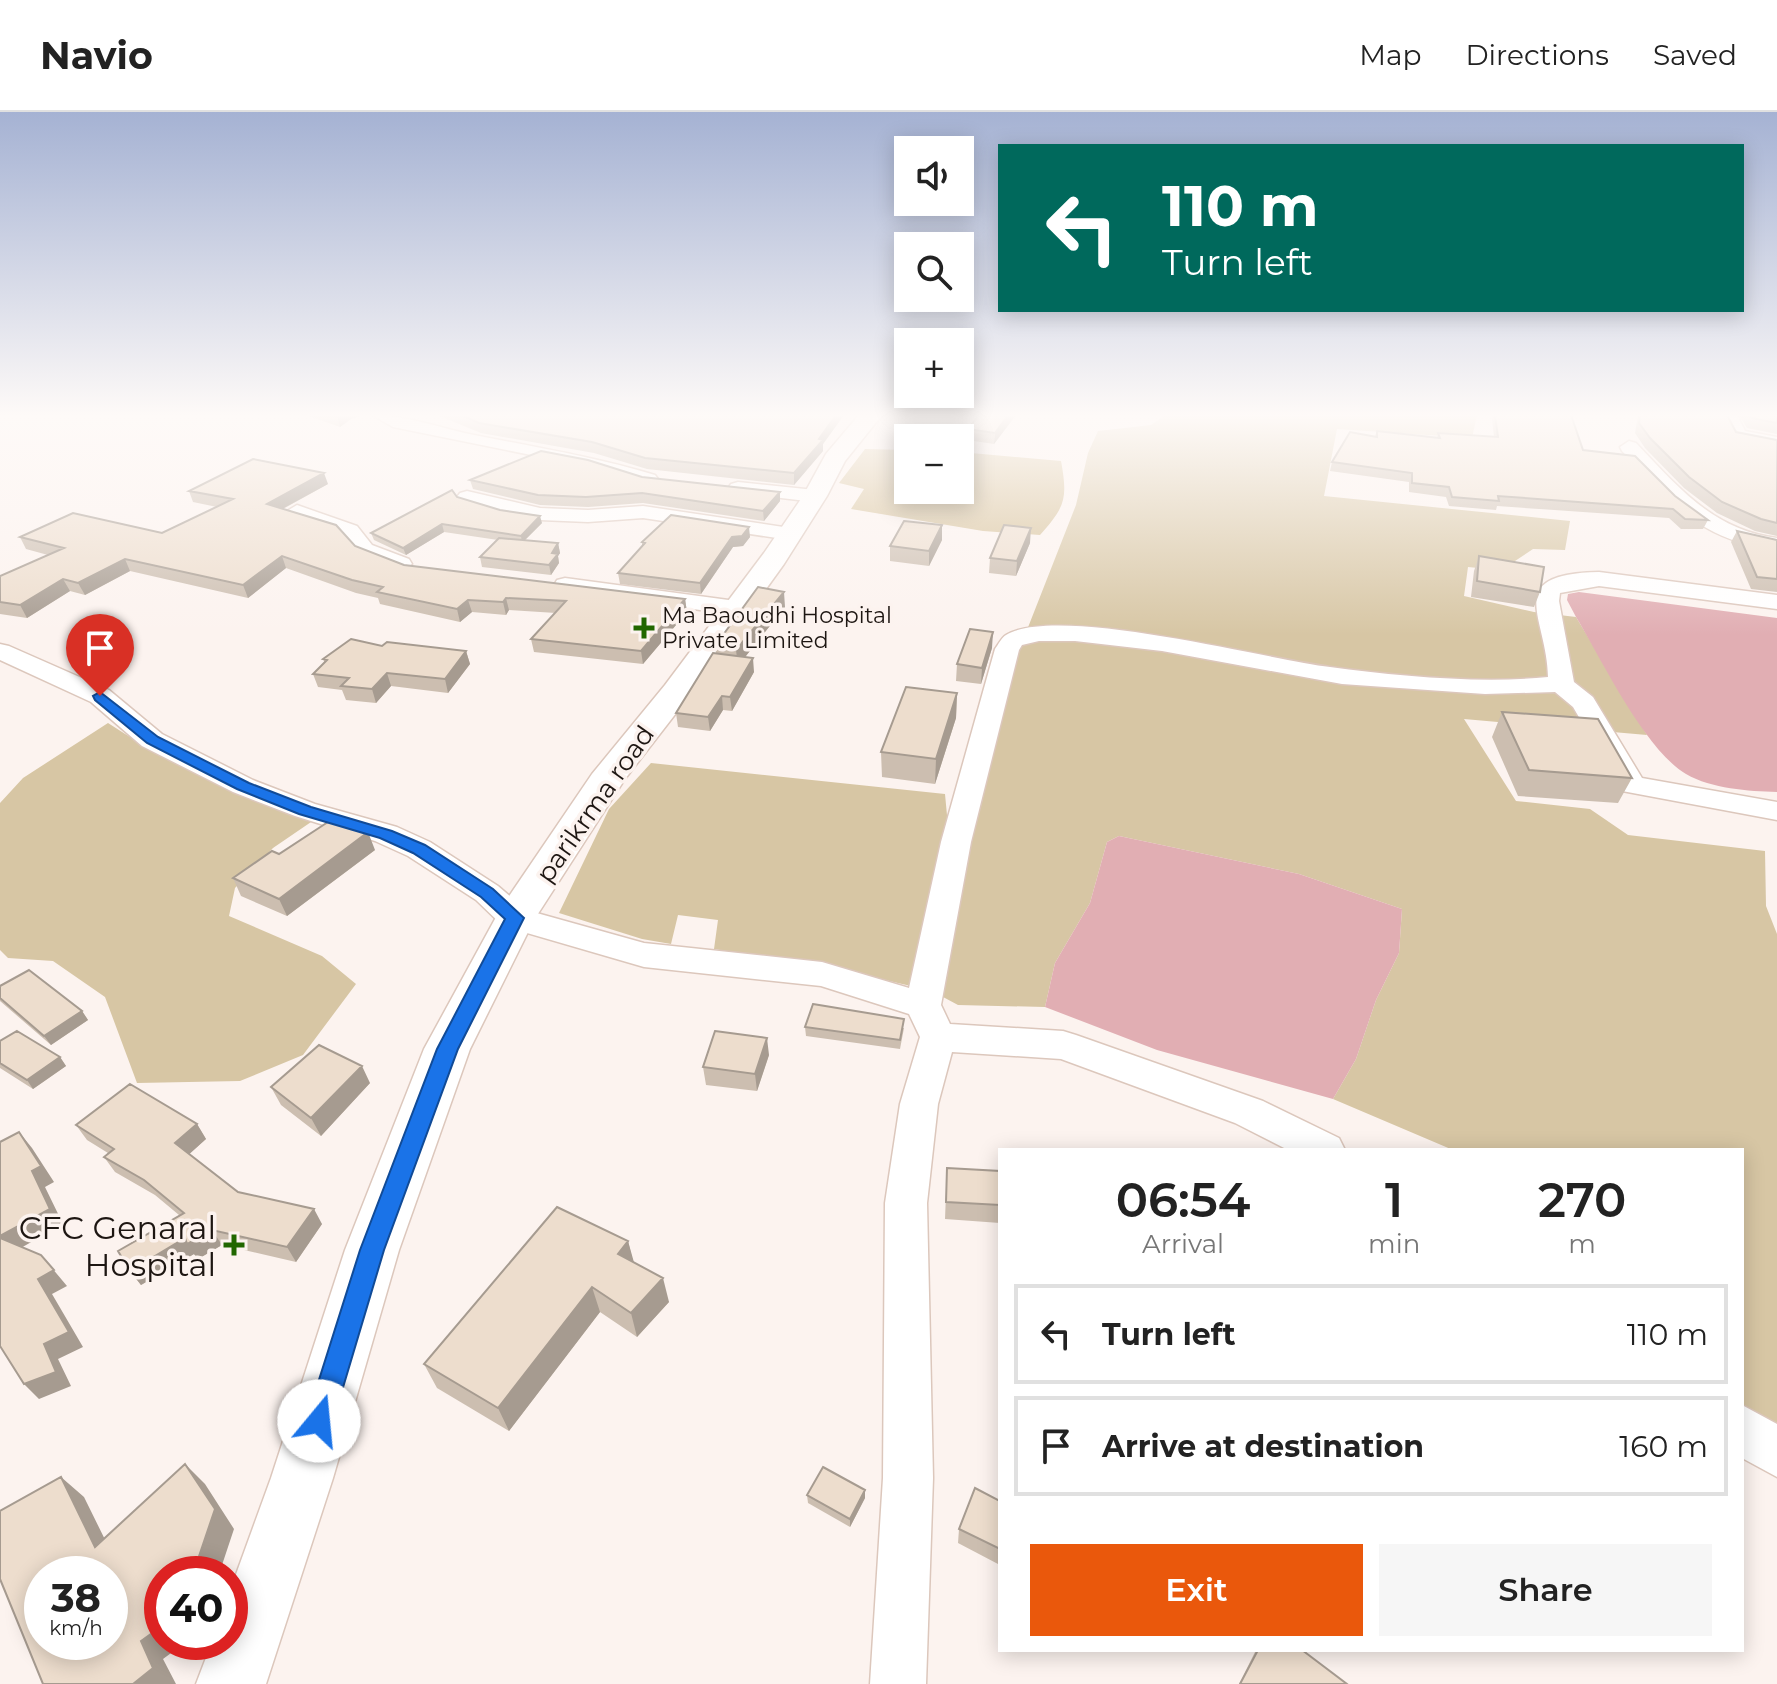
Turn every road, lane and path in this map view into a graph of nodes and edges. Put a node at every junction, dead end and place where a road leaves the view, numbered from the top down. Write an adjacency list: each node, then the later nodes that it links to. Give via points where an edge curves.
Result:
1 (737, 488): 4 (street)
2 (819, 488): 4 (street, parikrma road)
3 (1669, 488): 8 (street, via 1716,526 1740,538)
4 (815, 496): 7 (street, parikrma road)
5 (467, 497): 7 (street, via 540,514 643,512)
6 (297, 511): 9 (street, via 350,530 366,552)
7 (790, 534): 12 (street, parikrma road)
8 (1777, 544)
9 (424, 569)
10 (536, 582): 12 (street)
11 (1777, 602): 14 (street, via 1599,579 1559,584 1549,589 1546,604)
12 (736, 608): 16 (street, parikrma road, via 610,774)
13 (0, 651): 16 (street, via 100,696 152,740 243,786 419,849)
14 (1561, 684): 15 (street, via 1584,703 1632,785); 17 (street, via 1504,688 1322,674 1067,634 1014,640 1007,649 956,842)
15 (1777, 811)
16 (515, 918): 17 (street, via 644,955 822,974); 21 (street, parikrma road, via 447,1049 372,1250)
17 (930, 1021): 18 (street, via 1063,1045 1249,1112); 22 (street, via 906,1203 908,1478)
18 (1321, 1148)
19 (1744, 1430): 20 (street)
20 (1777, 1453)
21 (231, 1684)
22 (898, 1684)

